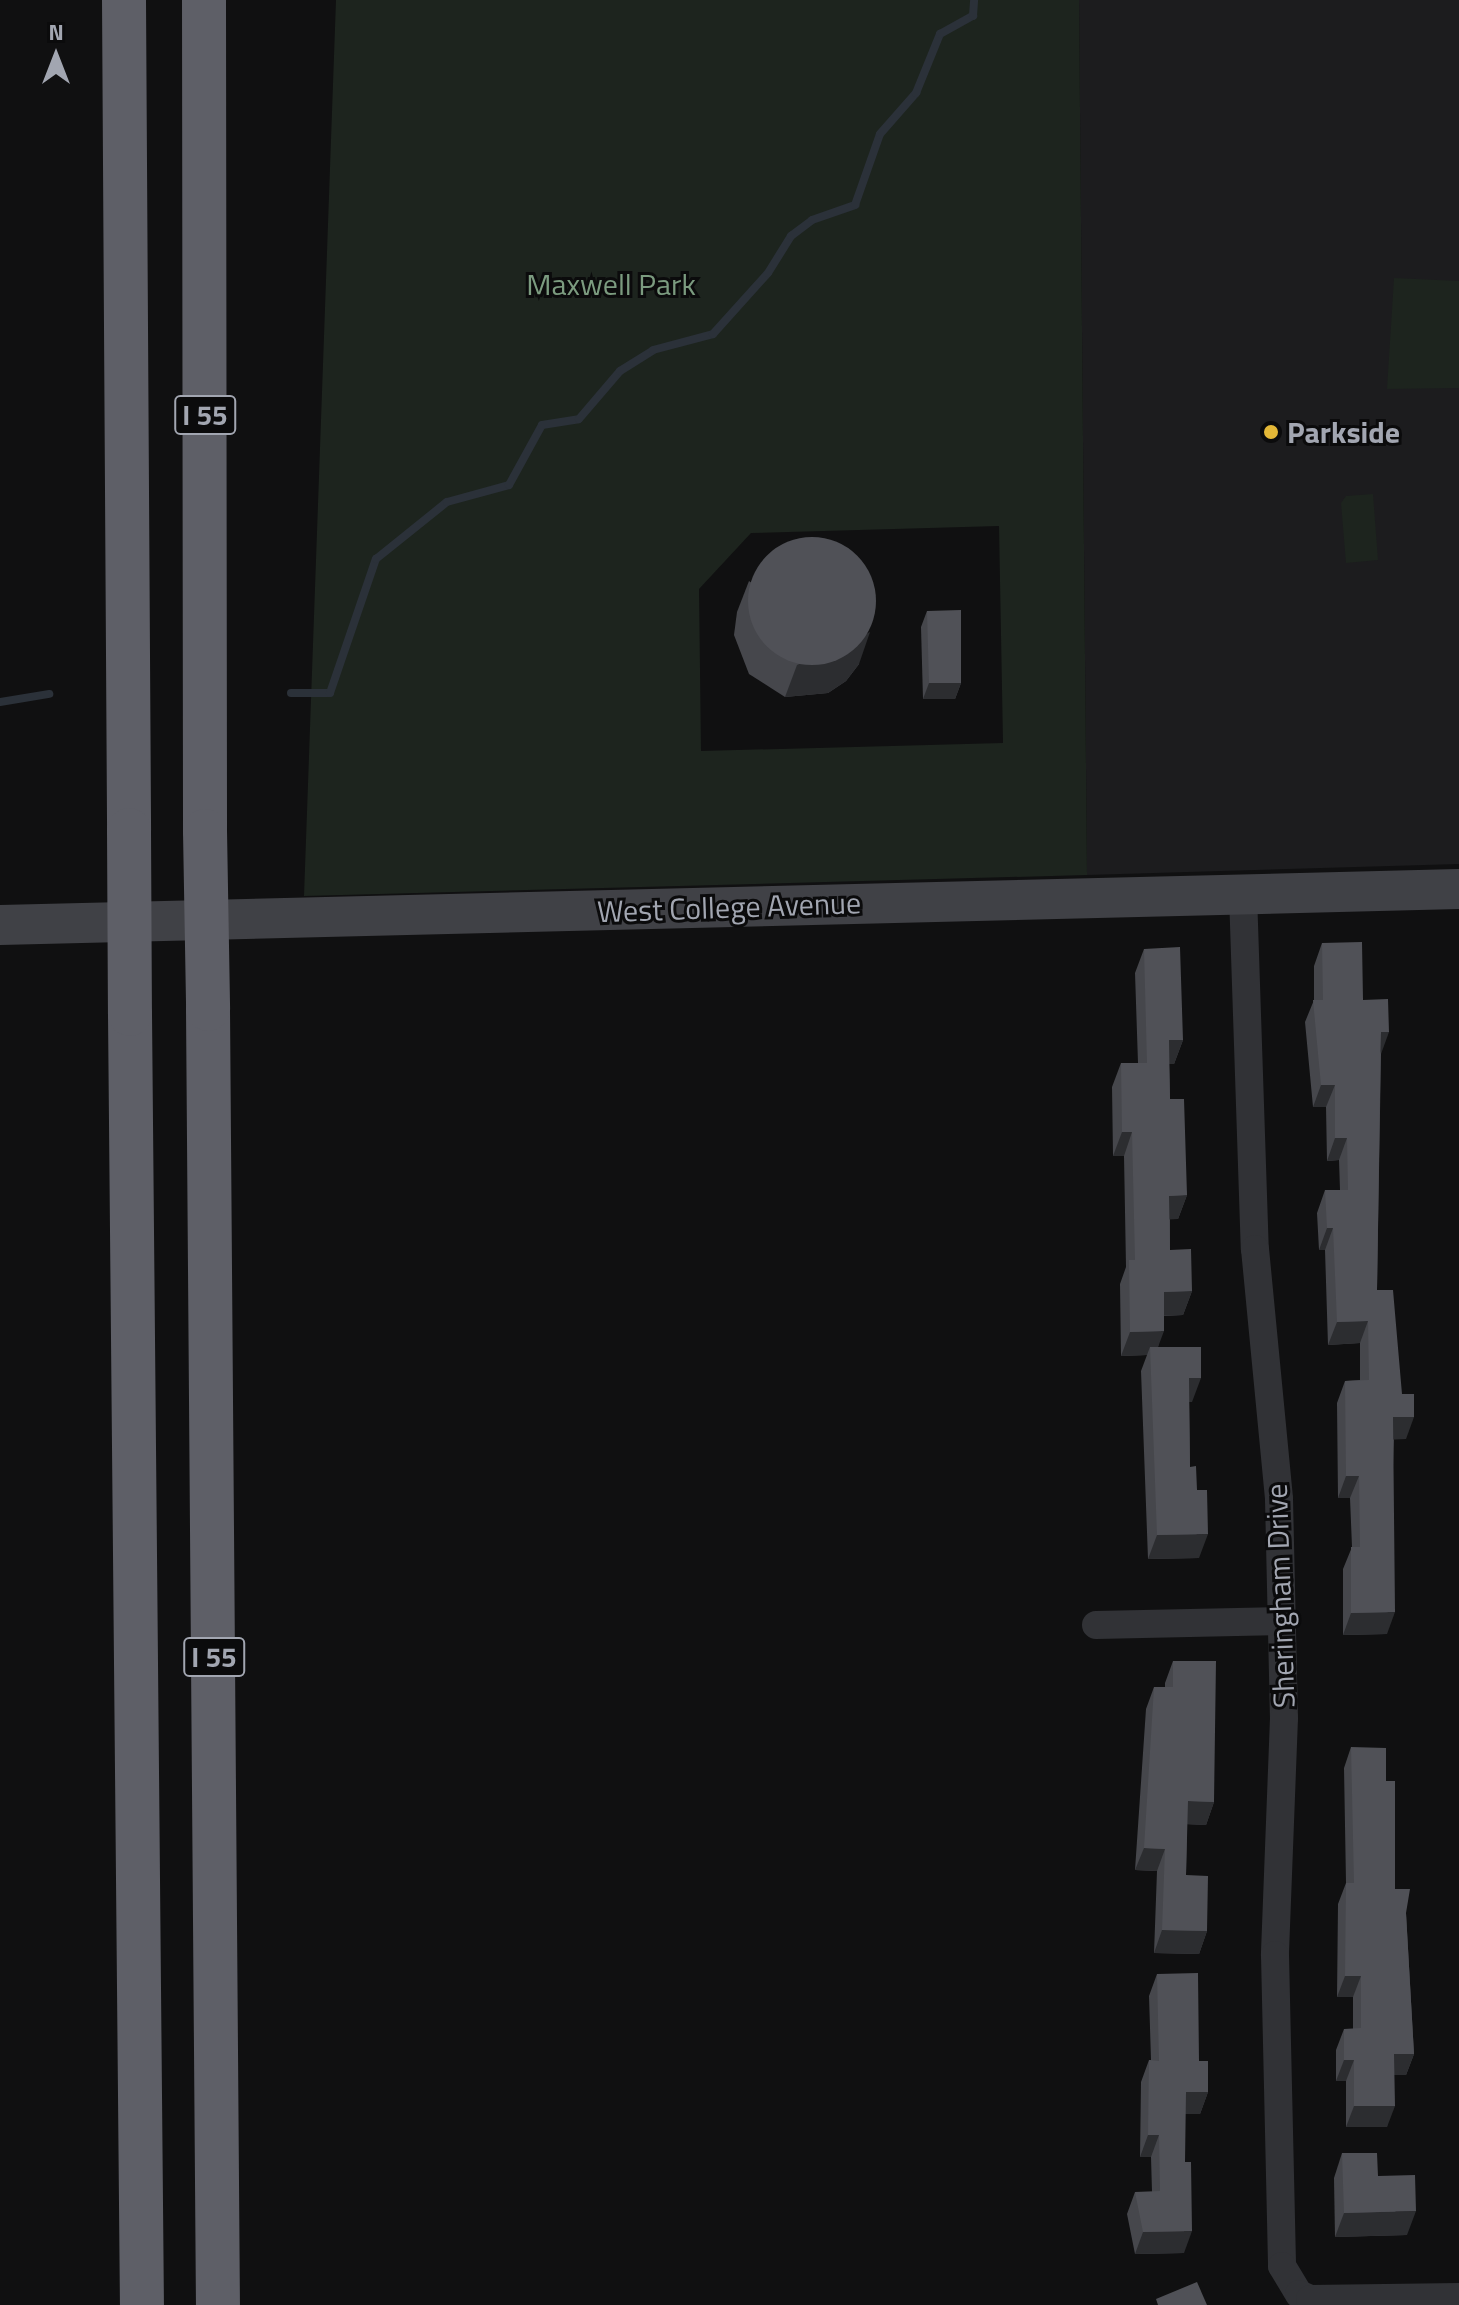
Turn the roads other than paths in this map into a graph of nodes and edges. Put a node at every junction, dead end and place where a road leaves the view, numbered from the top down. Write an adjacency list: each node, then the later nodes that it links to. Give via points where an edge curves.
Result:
1 (124, 0): 9 (highway, I 55, bridge)
2 (204, 0): 10 (highway, I 55, bridge, via 205,831)
3 (1459, 889): 4 (main road, West College Avenue)
4 (1243, 894): 5 (main road, West College Avenue); 6 (street, Sheringham Drive, via 1255,1249 1279,1499)
5 (0, 925)
6 (1282, 1621): 7 (street); 8 (street, Sheringham Drive, via 1277,2106 1282,2266 1299,2294 1324,2301)
7 (1096, 1625)
8 (1459, 2297)
9 (142, 2305)
10 (218, 2305)

